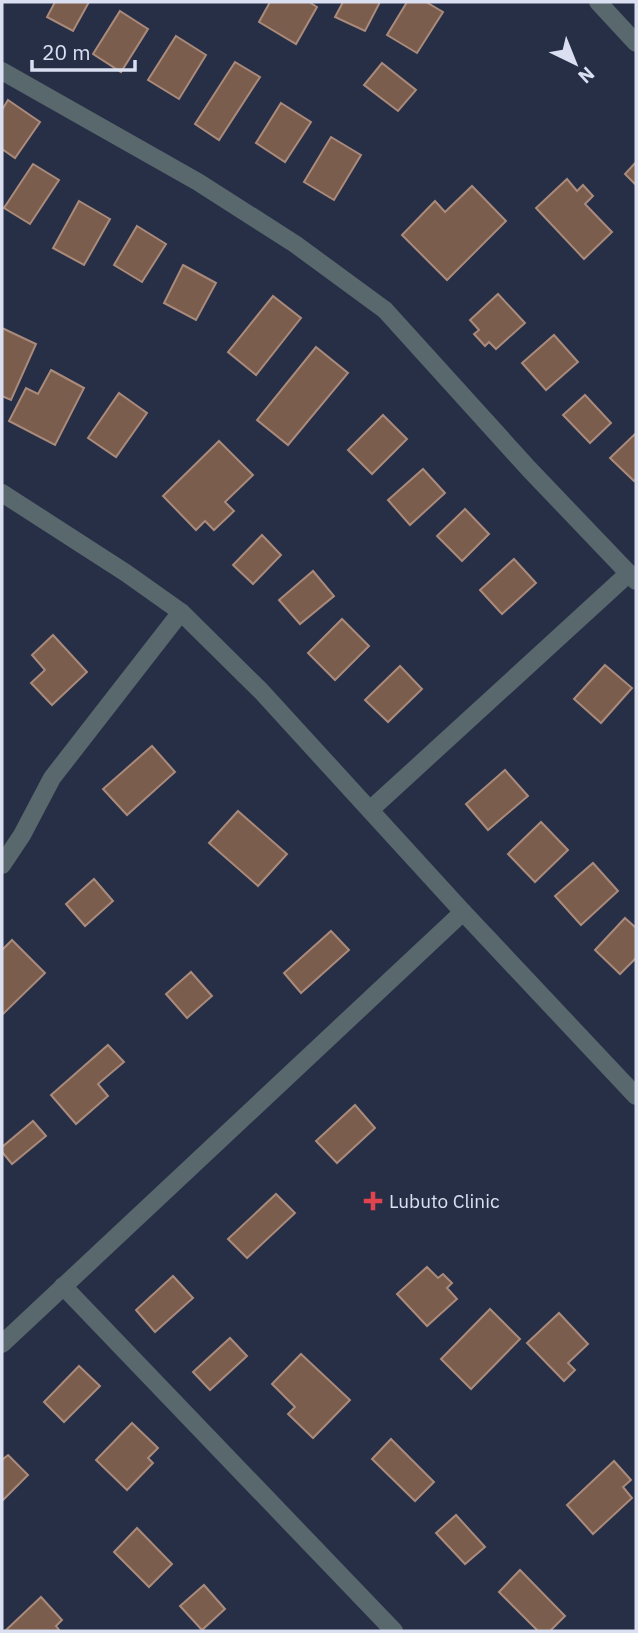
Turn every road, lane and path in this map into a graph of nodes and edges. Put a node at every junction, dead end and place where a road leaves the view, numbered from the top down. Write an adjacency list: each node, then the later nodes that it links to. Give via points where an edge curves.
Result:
1 (598, 2): 2 (street)
2 (636, 43)
3 (2, 71): 5 (street, via 198,182 295,244 385,310)
4 (2, 493): 6 (street)
5 (633, 577): 7 (street)
6 (181, 612): 7 (street); 8 (street, via 52,778)
7 (370, 810): 9 (street)
8 (2, 865)
9 (463, 912): 10 (street); 11 (street)
10 (636, 1096)
11 (63, 1286): 12 (street); 13 (street)
12 (2, 1344)
13 (394, 1631)

